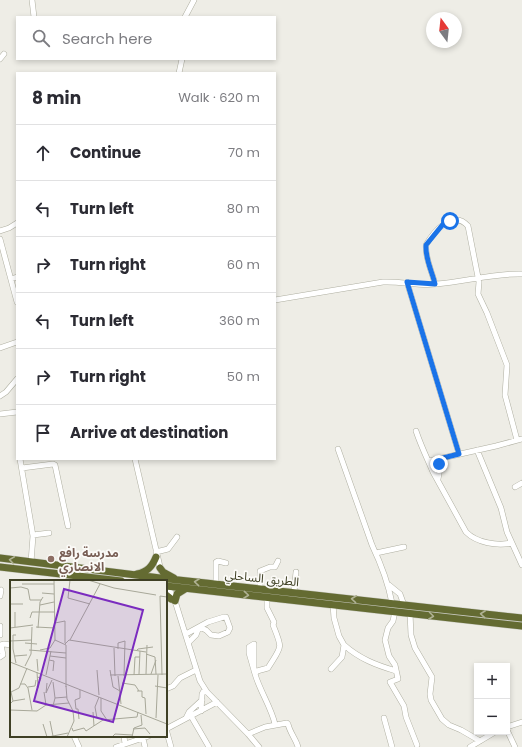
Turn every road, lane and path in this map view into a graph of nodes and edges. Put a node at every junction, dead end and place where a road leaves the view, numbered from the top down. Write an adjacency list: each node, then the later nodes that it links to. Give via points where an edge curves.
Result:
1 (32, 0): 3 (street)
2 (194, 0): 4 (street)
3 (34, 16)
4 (186, 16)
5 (182, 60): 6 (street)
6 (179, 72)
7 (16, 224): 8 (street)
8 (0, 231)
9 (0, 239): 10 (street)
10 (3, 261): 13 (street)
11 (522, 274): 14 (street)
12 (16, 277): 13 (street)
13 (11, 279): 17 (street)
14 (478, 279): 16 (street); 16 (street, via 468,226 459,220 444,223 426,245 427,263); 26 (street, via 478,294 507,365 505,395)
15 (407, 282): 16 (street); 18 (street, via 383,282); 29 (street)
16 (435, 284)
17 (16, 298)
18 (276, 300)
19 (16, 342): 20 (street)
20 (0, 348)
21 (16, 380): 22 (street)
22 (0, 396)
23 (16, 412): 24 (street)
24 (0, 414)
25 (416, 431): 33 (street)
26 (520, 440): 28 (street)
27 (338, 449): 44 (street)
28 (477, 450): 29 (street); 42 (street, via 501,508)
29 (459, 454): 30 (street)
30 (439, 459): 33 (street); 35 (street)
31 (20, 460): 34 (street)
32 (135, 460): 45 (street)
33 (429, 462): 35 (street)
34 (22, 468): 38 (street, via 56,465); 40 (street)
35 (438, 480): 42 (street, via 468,534 492,544)
36 (522, 483): 37 (street)
37 (515, 487)
38 (68, 526)
39 (49, 533): 40 (street)
40 (33, 535): 48 (street)
41 (177, 537): 45 (street, via 168,549)
42 (512, 543): 50 (street)
43 (404, 546): 44 (street)
44 (376, 553): 66 (street)
45 (156, 554): 52 (street); 55 (highway, via 150,568 141,573); 60 (street, via 157,569)
46 (0, 558): 48 (highway, الطريق الساحلي, one-way to 46)
47 (278, 561): 67 (street, via 275,567 260,571)
48 (31, 562): 55 (highway, الطريق الساحلي)
49 (226, 563): 65 (street, via 216,562)
50 (522, 565)
51 (0, 567): 54 (highway)
52 (160, 568): 61 (street); 62 (highway)
53 (296, 572): 71 (street)
54 (66, 574): 56 (highway); 57 (street)
55 (131, 574): 59 (highway, الطريق الساحلي)
56 (81, 578): 58 (highway)
57 (70, 580)
58 (107, 580)
59 (153, 580)
60 (162, 580)
61 (163, 580)
62 (178, 580): 63 (highway, الطريق الساحلي); 65 (highway, الطريق الساحلي, one-way to 62)
63 (167, 582)
64 (167, 584): 68 (highway, الطريق الساحلي)
65 (216, 584): 67 (highway, الطريق الساحلي)
66 (389, 585): 75 (street); 77 (street, via 400,594)
67 (260, 588): 71 (highway, الطريق الساحلي)
68 (187, 589): 73 (highway, الطريق الساحلي, one-way to 73); 74 (highway, via 181,590)
69 (0, 590): 72 (street)
70 (167, 590): 74 (street)
71 (294, 592): 75 (highway, الطريق الساحلي, one-way to 71)
72 (0, 596)
73 (267, 597): 76 (highway, الطريق الساحلي); 103 (street, via 267,608 274,622 280,648 268,668 255,672)
74 (172, 601): 85 (street)
75 (392, 603): 77 (highway, الطريق الساحلي)
76 (333, 604): 78 (highway, الطريق الساحلي); 90 (street, via 334,618)
77 (404, 604): 80 (highway, الطريق الساحلي, one-way to 77)
78 (395, 611): 79 (highway, الطريق الساحلي); 94 (street, via 385,640)
79 (410, 613): 82 (highway, الطريق الساحلي, one-way to 82); 114 (street, via 411,635 415,648 432,677 431,700 442,719 449,725)
80 (522, 618)
81 (0, 626): 86 (street)
82 (522, 626)
83 (199, 627): 84 (street); 84 (street, via 226,617 230,628 228,632 218,636 211,635); 85 (street); 87 (street)
84 (206, 630): 87 (street)
85 (186, 634): 88 (street)
86 (0, 635)
87 (196, 635): 88 (street)
88 (189, 642): 93 (street)
89 (1, 645): 91 (street)
90 (344, 645): 92 (street, via 342,657); 94 (street, via 356,655)
91 (0, 657)
92 (331, 669)
93 (196, 670): 95 (street); 96 (street)
94 (396, 671): 116 (street, via 398,679 390,682 404,706)
95 (167, 688)
96 (207, 692): 97 (street, via 203,692); 98 (street)
97 (202, 700): 99 (street); 100 (street, via 189,712)
98 (217, 702): 99 (street); 107 (street)
99 (201, 711): 100 (street)
100 (188, 717): 105 (street); 121 (street)
101 (384, 718): 124 (street)
102 (522, 722): 104 (street)
103 (275, 724): 107 (street); 123 (street, via 288,724)
104 (510, 726)
105 (167, 728)
106 (167, 733): 120 (street)
107 (248, 734): 122 (street)
108 (490, 735): 114 (street)
109 (509, 735): 126 (street)
110 (74, 737): 117 (street)
111 (124, 737): 115 (street)
112 (146, 737): 113 (street)
113 (143, 738): 115 (street); 119 (street)
114 (480, 741): 125 (street)
115 (125, 744): 118 (street)
116 (417, 745)
117 (79, 747)
118 (116, 747)
119 (145, 747)
120 (171, 747)
121 (209, 747)
122 (259, 747)
123 (298, 747)
124 (392, 747)
125 (470, 747)
126 (515, 747)

